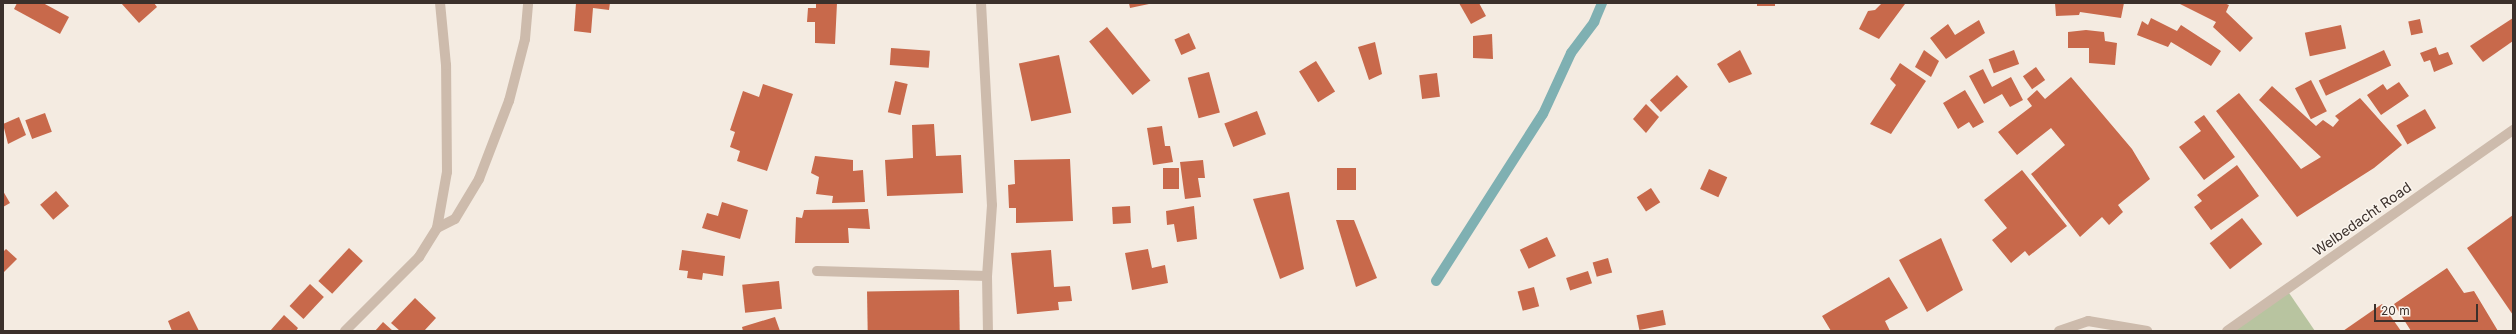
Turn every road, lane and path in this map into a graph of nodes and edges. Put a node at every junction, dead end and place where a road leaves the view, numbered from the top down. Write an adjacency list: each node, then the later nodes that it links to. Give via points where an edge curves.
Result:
1 (440, 3): 5 (street, via 446,65 447,172)
2 (528, 3): 5 (street, via 525,39 509,101 479,179 455,219)
3 (981, 3): 7 (street, via 992,205)
4 (2513, 130): 12 (street, Welbedacht Road)
5 (437, 228): 8 (street, via 414,263)
6 (817, 271): 7 (street)
7 (987, 276): 9 (street)
8 (344, 331)
9 (988, 331)
10 (2059, 331): 11 (street, via 2088,321)
11 (2147, 331)
12 (2226, 331)

